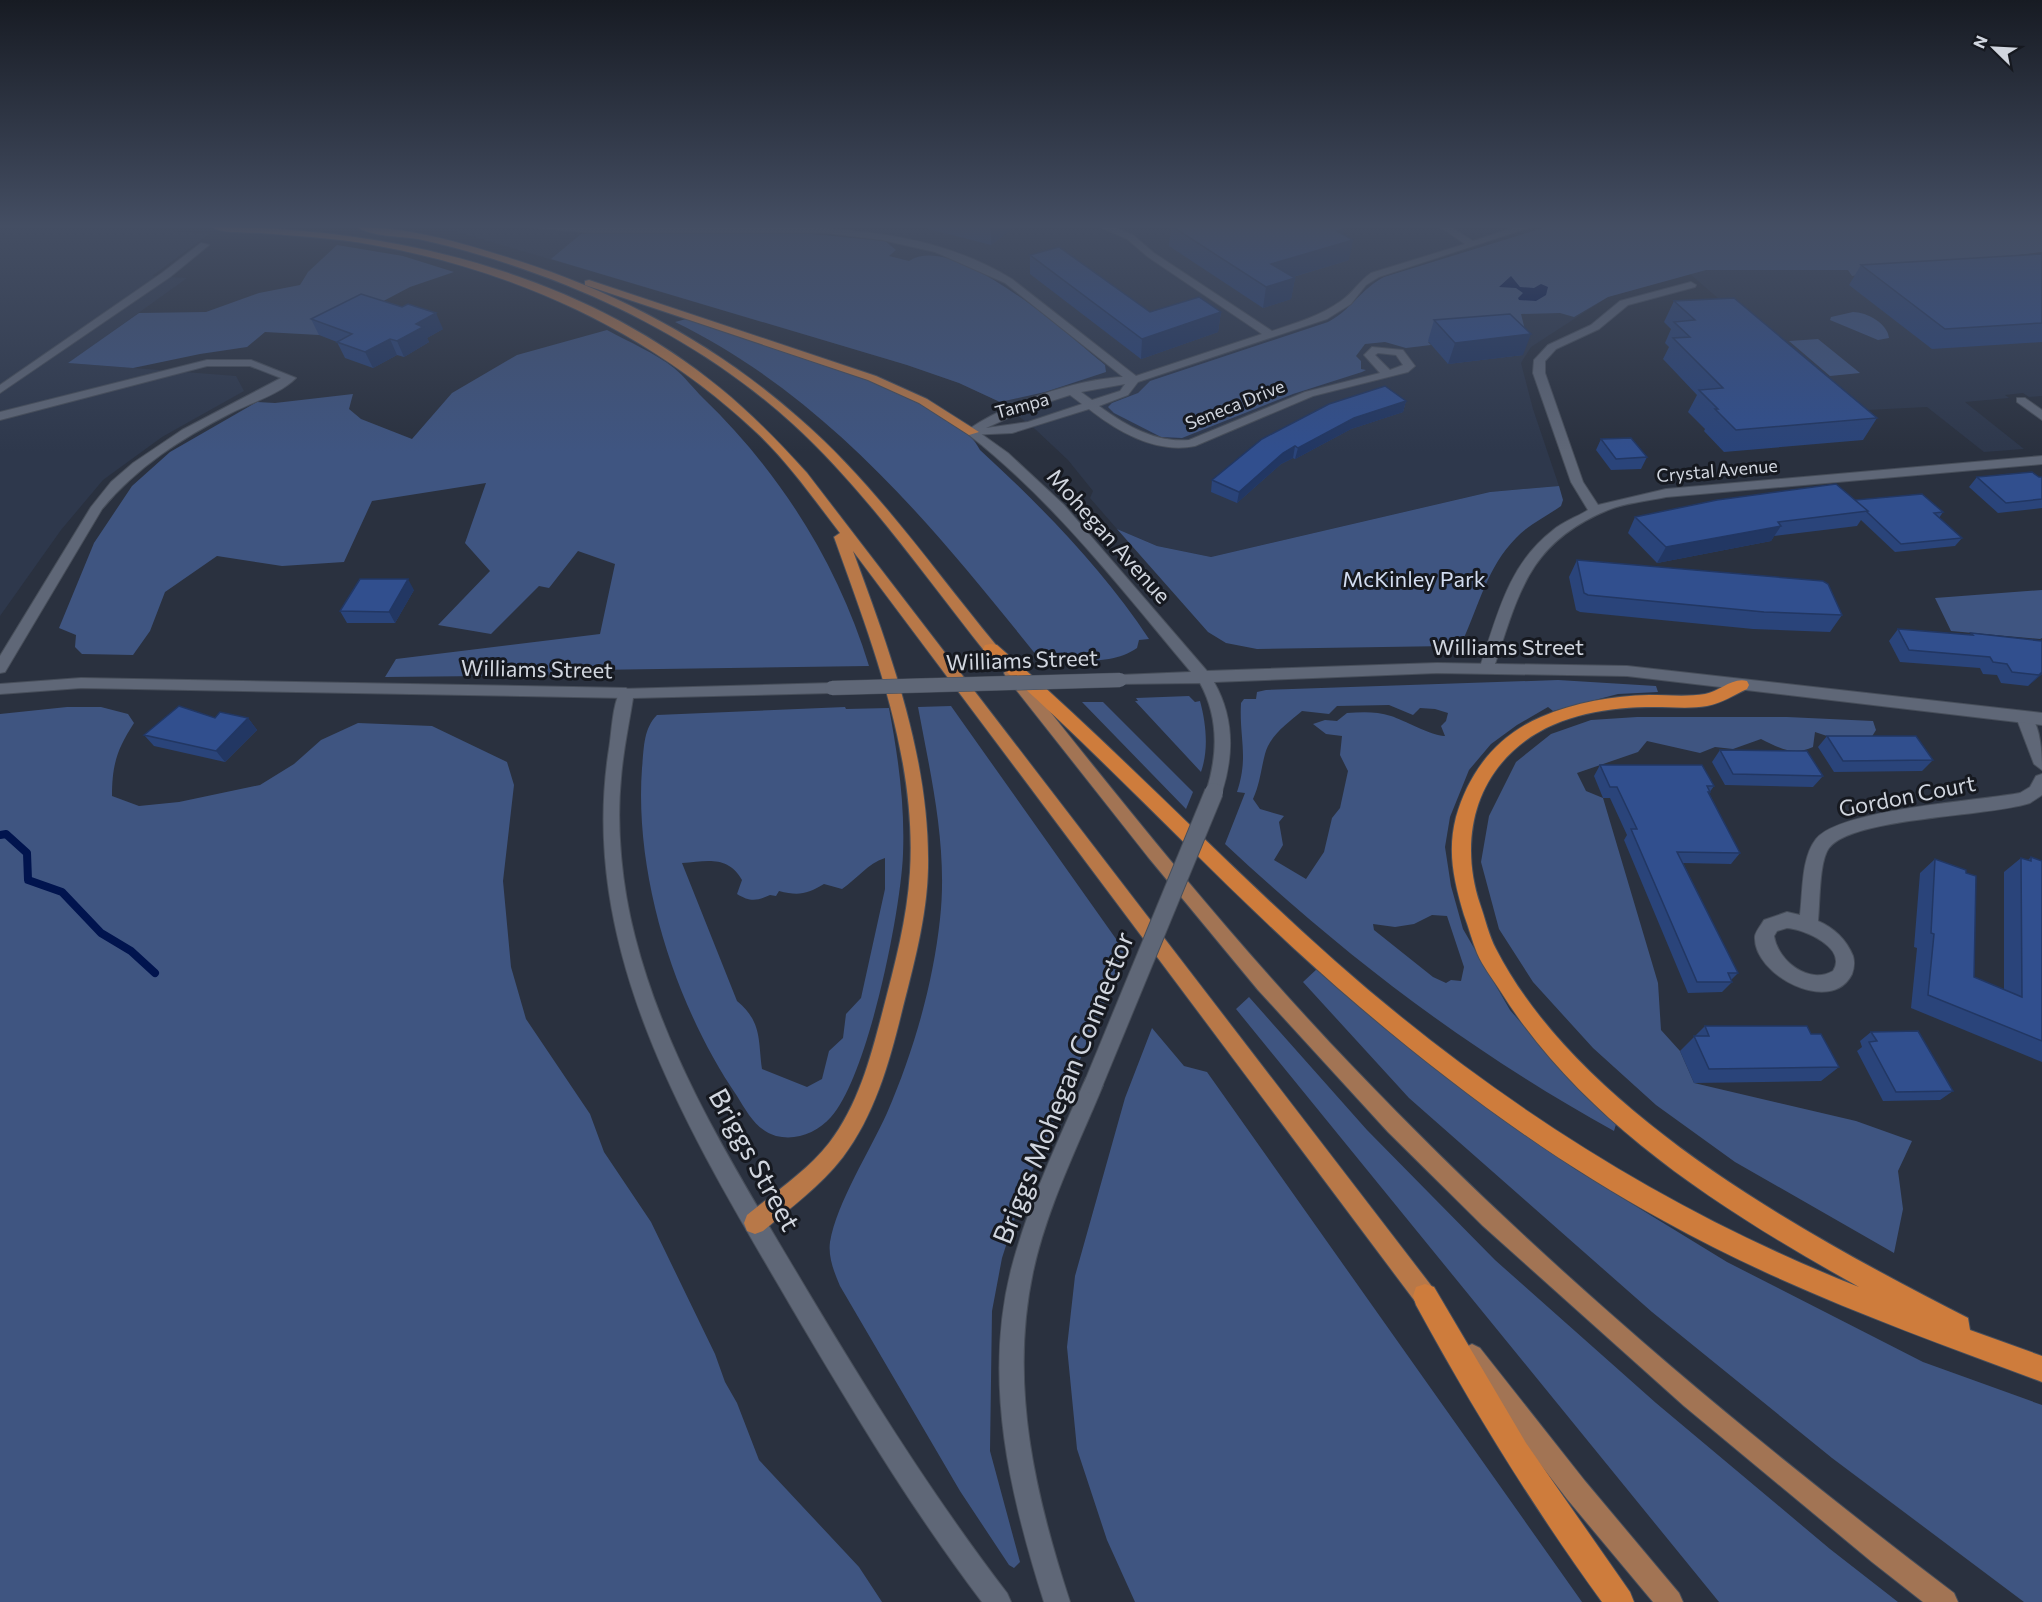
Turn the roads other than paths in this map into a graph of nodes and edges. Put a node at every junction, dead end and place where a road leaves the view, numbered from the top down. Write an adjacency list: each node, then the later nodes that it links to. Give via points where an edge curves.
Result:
1 (127, 302): 12 (street)
2 (566, 302): 21 (highway, via 658,348 731,402 788,459)
3 (611, 302): 22 (highway, via 716,358 767,396 854,483)
4 (648, 302): 18 (highway, via 872,378 923,401)
5 (1034, 302): 11 (street)
6 (1220, 302): 9 (street)
7 (1347, 302): 9 (street, Tampa, via 1332,312)
8 (1629, 302): 20 (street, via 1595,327 1549,348 1539,360 1539,373 1573,472)
9 (1270, 335): 11 (street, Tampa)
10 (1388, 374): 15 (street, Seneca Drive, via 1309,394 1176,446 1154,441)
11 (1134, 380): 13 (street, Tampa, via 1106,380); 15 (street, Tampa, via 1124,393)
12 (0, 390)
13 (1073, 391): 15 (street, Seneca Drive); 18 (street, Tampa, via 1004,414)
14 (2020, 400): 17 (street)
15 (1089, 405): 18 (street, Tampa, via 1008,431)
16 (0, 416): 24 (street, via 207,363 251,363 290,378 178,439 113,487)
17 (2042, 416)
18 (973, 432): 25 (street, Mohegan Avenue, via 1059,508)
19 (2042, 460): 20 (street, Crystal Avenue, via 1666,493)
20 (1595, 511): 23 (street, Crystal Avenue, via 1557,532 1527,562 1513,589)
21 (835, 519): 34 (highway, via 883,657 906,738 919,848 918,889 886,1038 852,1125 822,1167); 35 (highway)
22 (991, 649): 36 (highway, via 1072,720 1214,862 1332,970 1423,1045 1534,1126 1650,1201 1758,1256); 41 (main road, via 1234,948 1371,1100 1462,1192 1582,1304 1710,1413)
23 (1487, 667): 25 (street, Williams Street); 26 (street, Williams Street, via 1627,671)
24 (0, 668)
25 (1204, 677): 28 (street, Williams Street, bridge); 38 (street, Briggs Mohegan Connector, bridge, via 1216,698 1222,735 1221,765 1214,792 1038,1220 1022,1272 1014,1318 1011,1394 1018,1456 1029,1509)
26 (1741, 684): 29 (street, Williams Street); 36 (highway, via 1708,700 1615,703 1581,709 1545,723 1497,757 1476,787 1459,843 1466,902 1483,948 1505,987 1557,1052 1686,1165 1783,1232 1878,1286)
27 (0, 689): 28 (street, Williams Street, via 92,683)
28 (626, 693): 34 (street, Briggs Street, via 615,745 610,823 620,917 634,978 678,1084)
29 (2024, 717): 30 (street, Williams Street); 31 (street)
30 (2042, 719)
31 (2042, 764)
32 (2042, 780): 33 (street, Gordon Court, via 2033,794 2024,799 1870,823 1831,835 1819,851)
33 (1808, 925)
34 (755, 1223): 37 (street, Briggs Street, via 923,1501)
35 (1425, 1296): 39 (highway, via 1534,1482); 40 (main road, via 1569,1481)
36 (2042, 1368)
37 (998, 1602)
38 (1057, 1602)
39 (1620, 1602)
40 (1670, 1602)
41 (1945, 1602)

